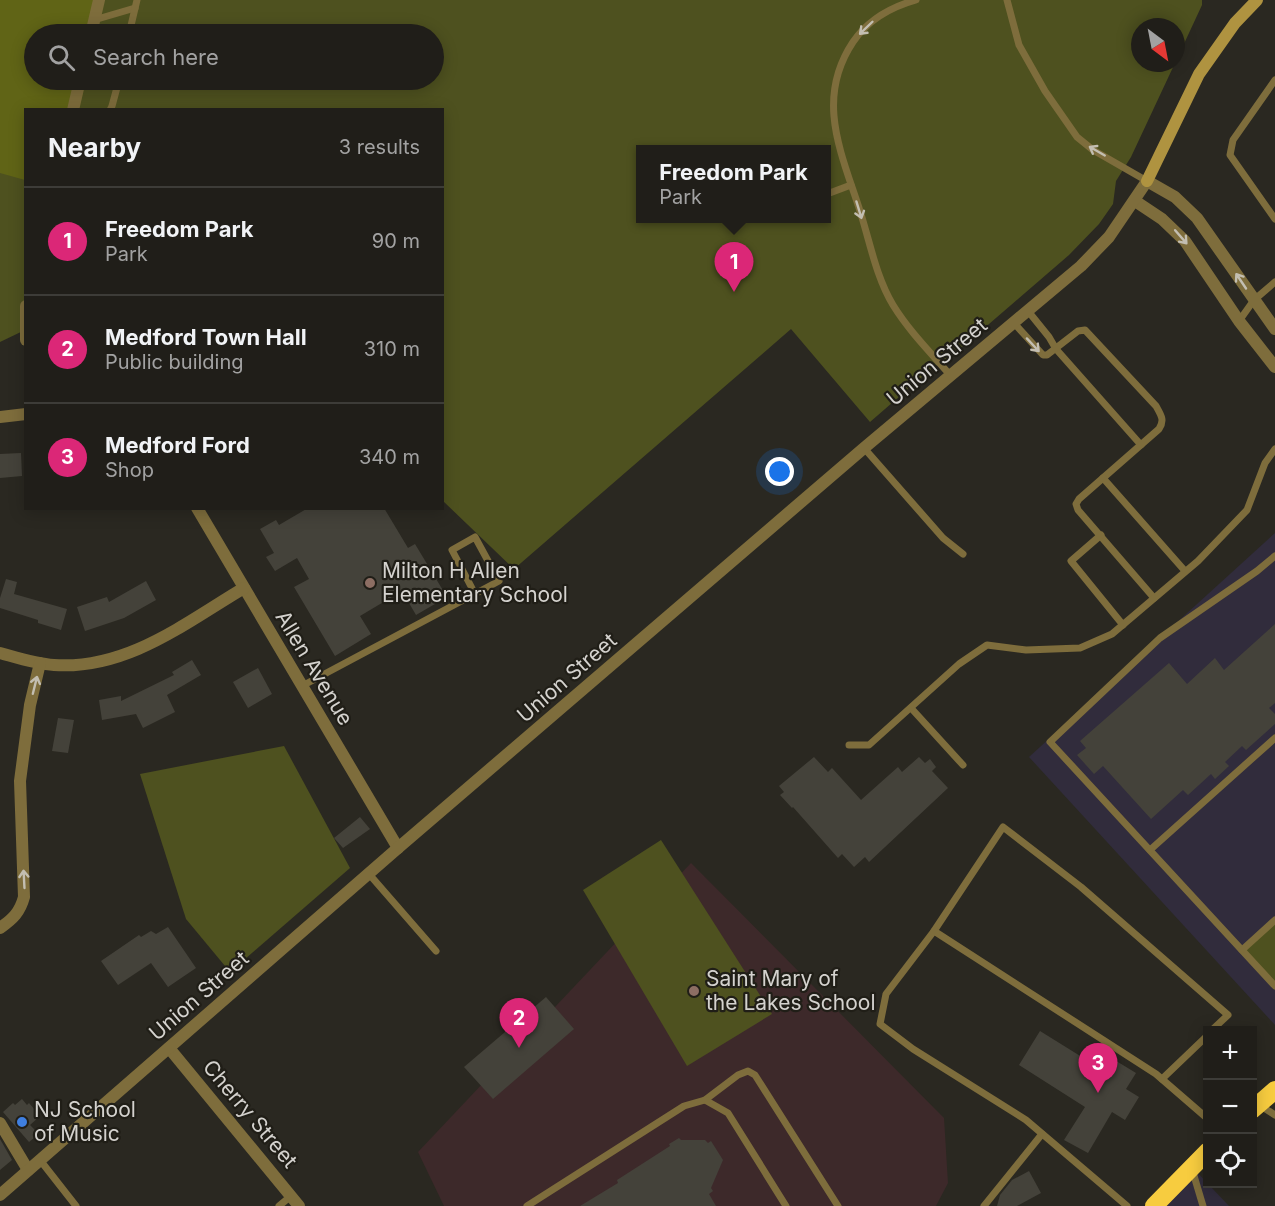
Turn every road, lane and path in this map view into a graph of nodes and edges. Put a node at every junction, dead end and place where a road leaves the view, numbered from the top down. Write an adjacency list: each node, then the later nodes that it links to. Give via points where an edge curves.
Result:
1 (99, 0): 7 (street)
2 (137, 0): 6 (lane)
3 (916, 0): 16 (lane, one-way to 16, via 892,8 867,26 839,68 832,111)
4 (1007, 0): 15 (lane, one-way to 4, via 1077,137 1019,45)
5 (1257, 0): 15 (street, via 1235,23 1199,74)
6 (135, 8): 7 (lane); 9 (lane)
7 (94, 20): 8 (street)
8 (93, 24)
9 (131, 24)
10 (1275, 80): 19 (lane, via 1233,140 1230,155)
11 (78, 90): 13 (street)
12 (116, 90): 14 (lane)
13 (73, 108)
14 (111, 108)
15 (1147, 181): 18 (street, Union Street); 21 (street, one-way to 15, via 1187,207)
16 (851, 184): 17 (lane); 28 (lane, one-way to 28, via 888,295)
17 (831, 192)
18 (1135, 201): 22 (street, Union Street, via 1096,252); 23 (street, one-way to 23, via 1185,241)
19 (1275, 219)
20 (1275, 282): 21 (lane)
21 (1254, 300): 23 (lane); 25 (street)
22 (1028, 311): 24 (street, Union Street); 26 (lane)
23 (1239, 321): 27 (street)
24 (1014, 323): 26 (lane, one-way to 26, via 1043,355); 28 (street, Union Street)
25 (1275, 329)
26 (1056, 349): 31 (lane); 31 (lane, via 1085,330 1156,406 1163,423)
27 (1275, 367)
28 (951, 376): 32 (street, Union Street)
29 (24, 414): 30 (street)
30 (0, 417)
31 (1141, 445): 34 (lane)
32 (864, 448): 37 (lane); 51 (street, Union Street)
33 (1275, 449): 39 (lane, via 1265,463 1247,510)
34 (1103, 478): 36 (lane, via 1076,504); 39 (lane)
35 (198, 510): 40 (street, Allen Avenue)
36 (1101, 535): 42 (lane); 43 (lane, via 1071,561)
37 (963, 554)
38 (1275, 556): 52 (lane, via 1160,638 1050,742)
39 (1185, 571): 42 (lane)
40 (244, 588): 45 (street, via 132,652 87,664); 46 (street, Allen Avenue)
41 (475, 594): 41 (lane, via 499,581 475,537 452,550); 46 (lane)
42 (1154, 598): 43 (lane)
43 (1123, 625): 47 (lane, via 1080,648 1026,650 987,645 958,664)
44 (0, 653): 45 (street)
45 (40, 663): 55 (street, one-way to 45, via 20,911 24,897 20,781)
46 (302, 686): 51 (street, Allen Avenue)
47 (911, 708): 49 (lane, via 869,745); 50 (lane)
48 (1275, 738): 52 (lane)
49 (849, 745)
50 (963, 765)
51 (399, 848): 53 (street, Union Street)
52 (1150, 850): 57 (lane)
53 (369, 874): 58 (lane); 62 (street, Union Street)
54 (1275, 920): 57 (lane)
55 (0, 928)
56 (934, 931): 60 (lane, via 1003,827 1081,887 1228,1015); 63 (lane); 71 (lane, via 886,994 880,1024)
57 (1242, 950): 59 (lane)
58 (436, 951)
59 (1275, 986)
60 (1216, 1026)
61 (1203, 1040): 63 (lane)
62 (169, 1048): 73 (street, Union Street); 77 (street, Cherry Street)
63 (1162, 1079): 68 (lane)
64 (1275, 1090): 66 (highway)
65 (705, 1100): 80 (lane, via 684,1106); 81 (lane, via 728,1113); 82 (lane, via 738,1075 748,1071 755,1075)
66 (1257, 1106)
67 (1257, 1109): 69 (lane)
68 (1203, 1115)
69 (1275, 1115)
70 (0, 1123): 75 (street)
71 (1042, 1134): 83 (lane); 84 (lane)
72 (1203, 1155): 74 (highway)
73 (40, 1160): 75 (street, Union Street); 78 (lane)
74 (1192, 1167): 85 (highway); 86 (lane)
75 (28, 1170): 76 (street, Union Street)
76 (0, 1195)
77 (295, 1201): 79 (lane)
78 (76, 1206)
79 (279, 1206)
80 (527, 1206)
81 (786, 1206)
82 (838, 1206)
83 (984, 1206)
84 (1126, 1206)
85 (1154, 1206)
86 (1203, 1206)

